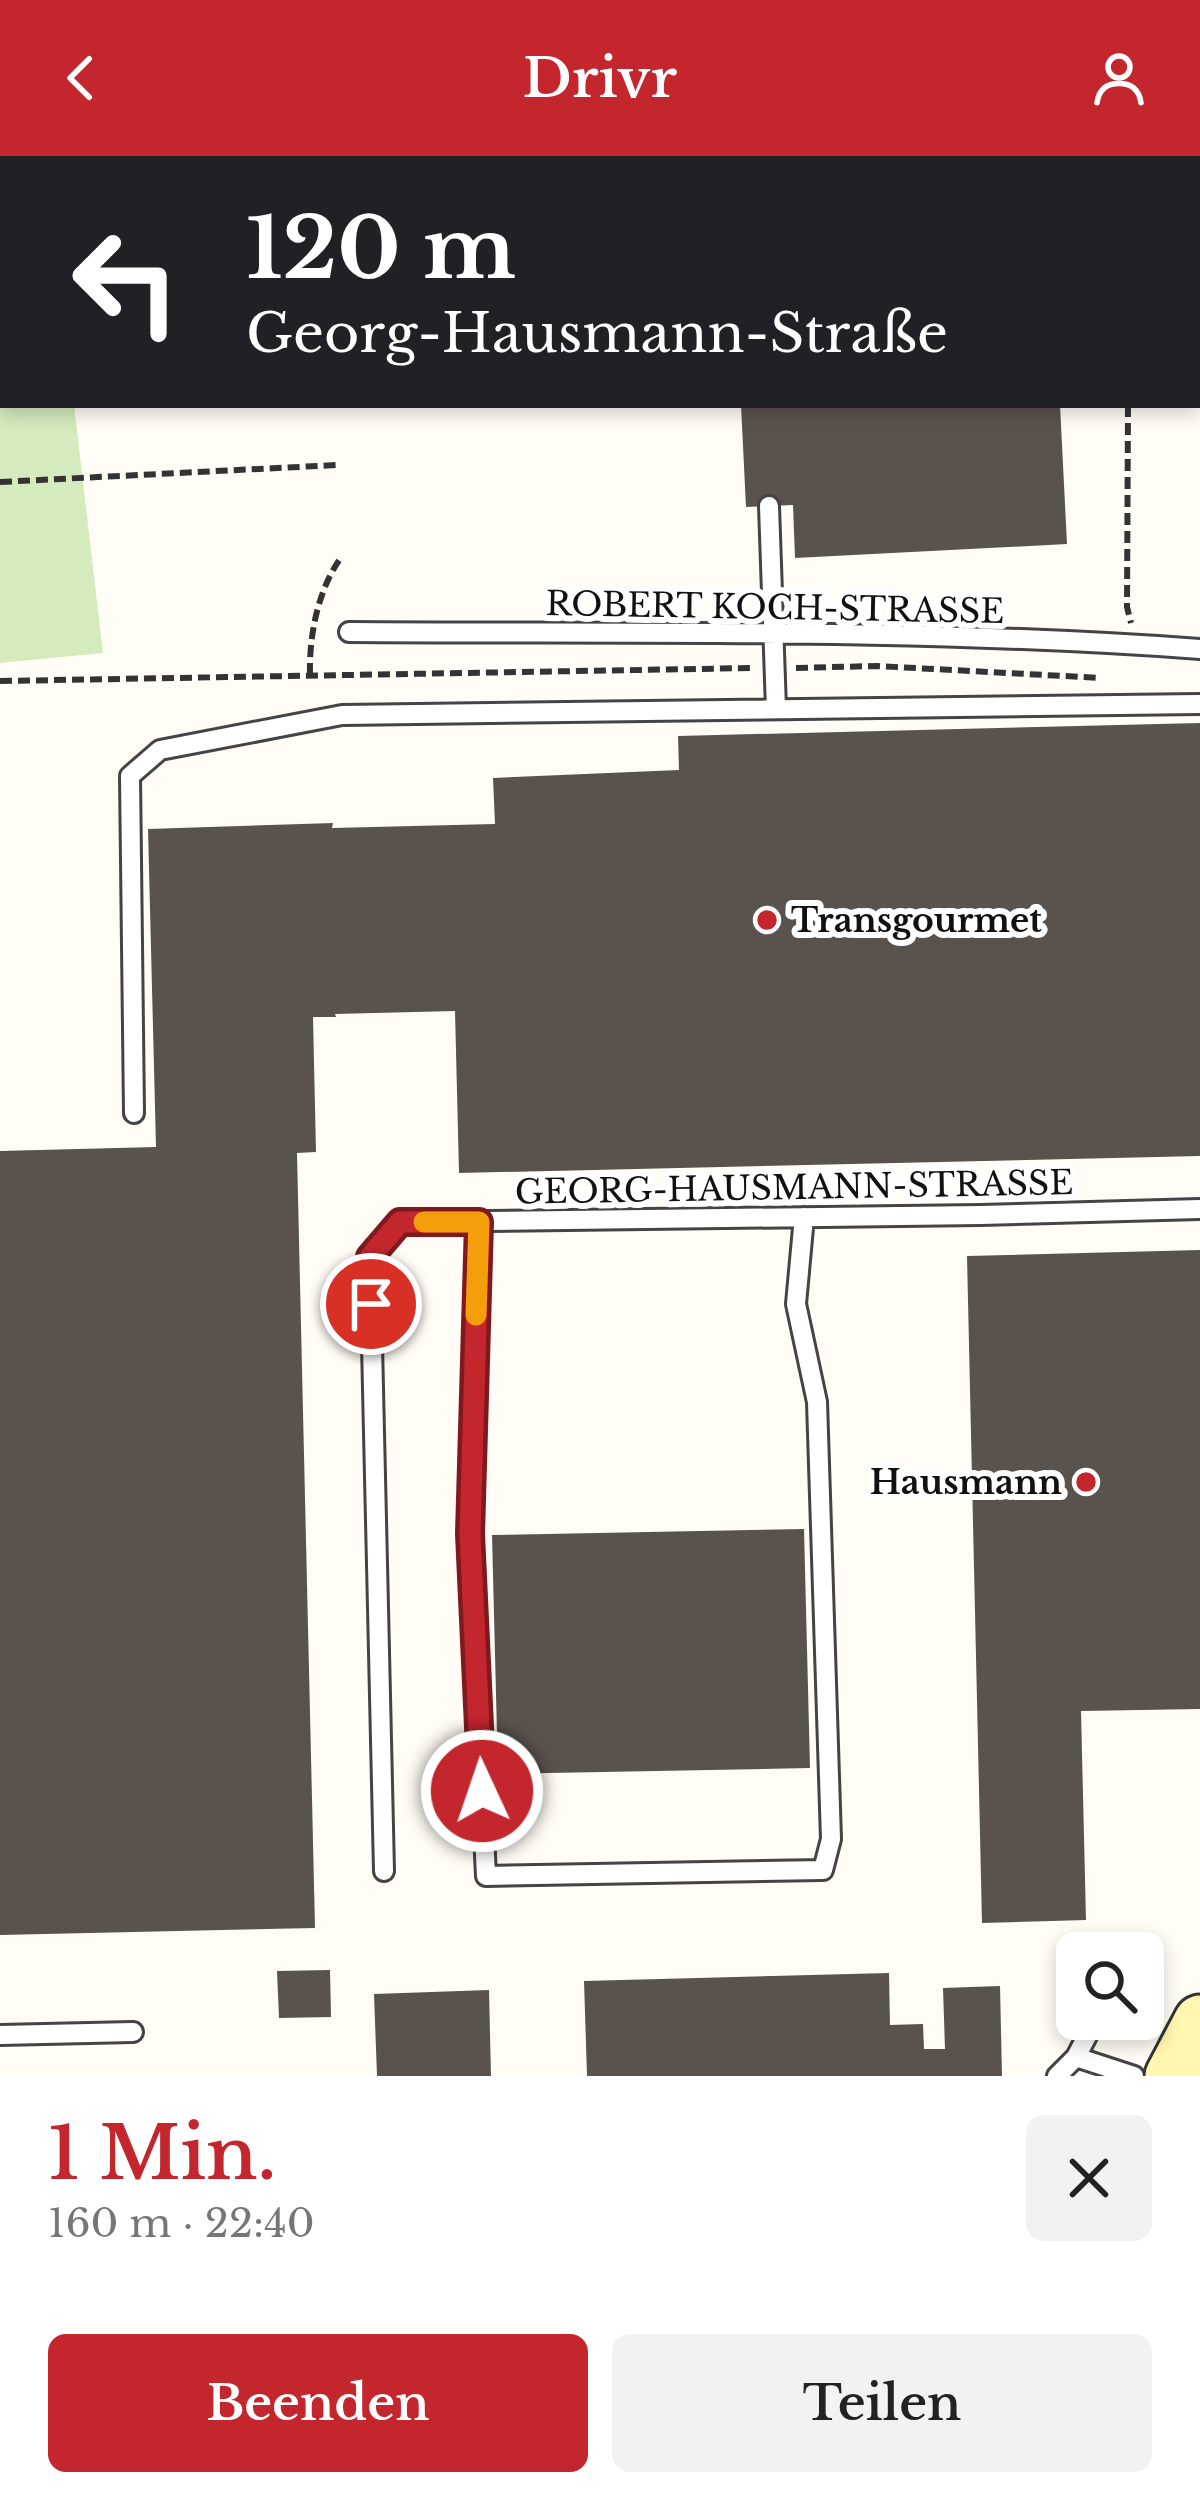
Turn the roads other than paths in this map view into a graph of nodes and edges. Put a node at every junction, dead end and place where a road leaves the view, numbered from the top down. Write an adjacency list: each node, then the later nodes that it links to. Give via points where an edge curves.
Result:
1 (769, 506): 3 (lane)
2 (349, 632): 3 (lane, ROBERT KOCH-STRASSE)
3 (773, 635): 4 (lane, ROBERT KOCH-STRASSE); 6 (lane)
4 (1200, 649)
5 (1200, 704): 6 (lane)
6 (776, 709): 7 (lane, via 342,715 160,749 130,776)
7 (134, 1113)
8 (1200, 1209): 9 (lane, GEORG-HAUSMANN-STRASSE)
9 (804, 1217): 10 (lane, GEORG-HAUSMANN-STRASSE); 10 (lane, via 796,1304 818,1402 831,1839 823,1870 486,1876 470,1534)
10 (479, 1222): 11 (lane, GEORG-HAUSMANN-STRASSE, via 400,1222 370,1257)
11 (384, 1870)
12 (1200, 2021): 19 (main road)
13 (133, 2032): 14 (lane)
14 (0, 2035)
15 (1085, 2040): 16 (lane)
16 (1076, 2056): 17 (lane); 18 (lane)
17 (1057, 2076)
18 (1134, 2076)
19 (1171, 2076)

